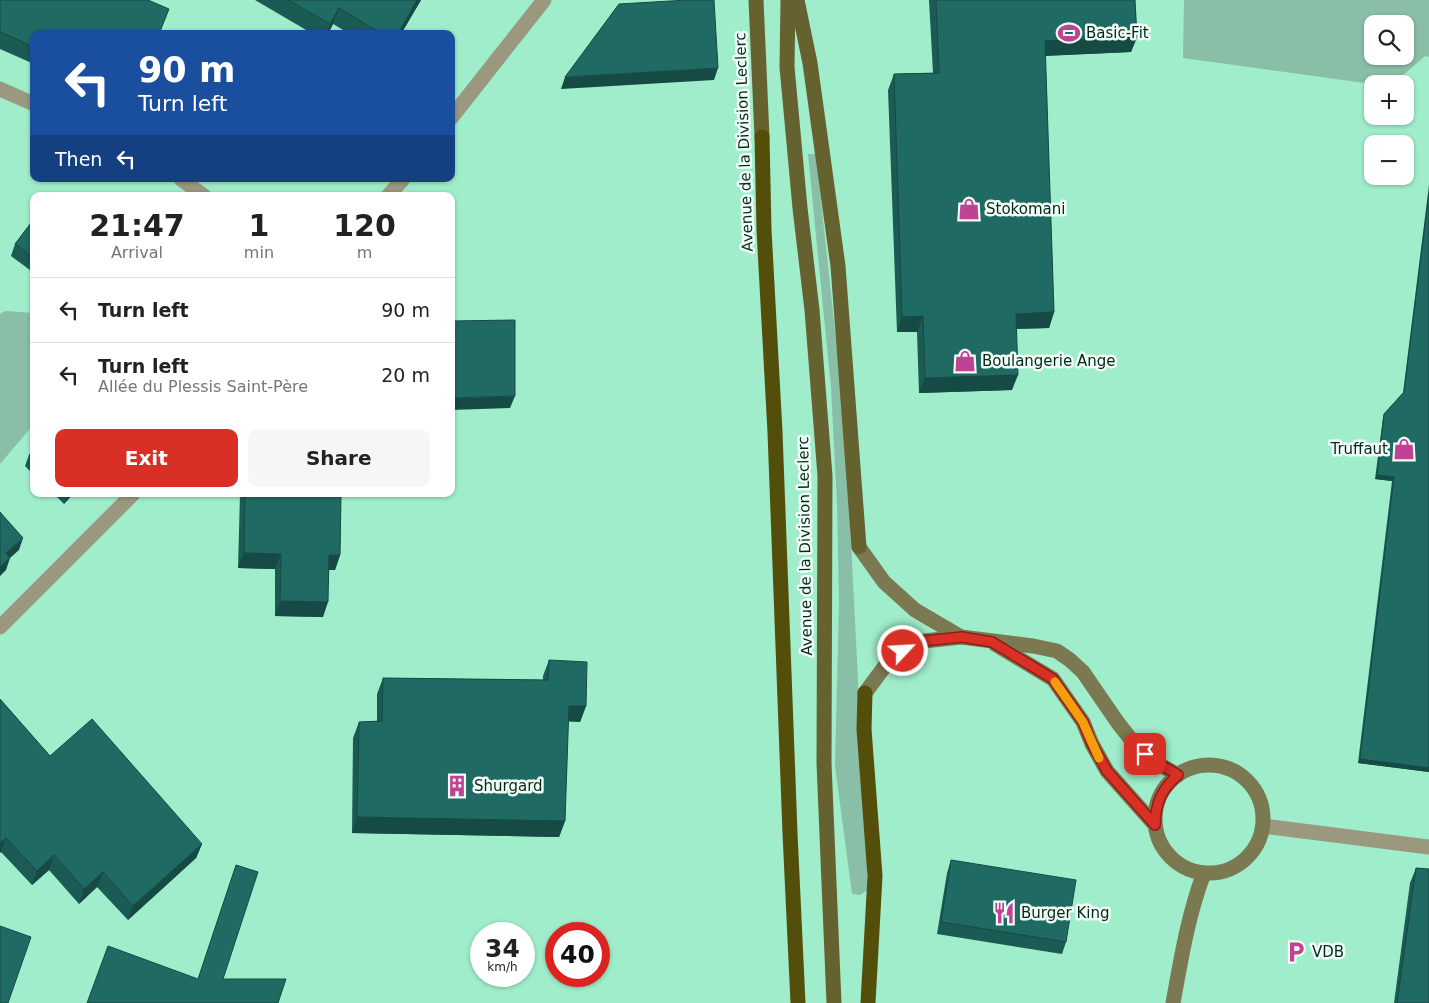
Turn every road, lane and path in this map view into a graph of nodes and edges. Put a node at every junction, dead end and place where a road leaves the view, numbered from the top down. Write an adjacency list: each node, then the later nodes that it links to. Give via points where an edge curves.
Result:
1 (544, 0): 7 (street)
2 (756, 0): 8 (main road, Avenue de la Division Leclerc)
3 (788, 0): 25 (main road, Avenue de la Division Leclerc, via 787,76 812,310 825,476 824,763)
4 (797, 0): 14 (main road, via 810,63 838,266)
5 (0, 89): 6 (street)
6 (30, 102)
7 (455, 113)
8 (762, 137): 24 (highway, Avenue de la Division Leclerc)
9 (185, 182): 11 (street)
10 (400, 182): 12 (street)
11 (199, 192)
12 (391, 192)
13 (130, 497): 15 (street)
14 (859, 547): 16 (street, via 884,582 915,610)
15 (0, 627)
16 (962, 637): 17 (street); 18 (street, via 924,641 903,651 885,666)
17 (992, 642): 19 (street, via 1056,651 1070,660 1083,672 1137,746); 20 (street, via 1053,679 1083,722 1107,771)
18 (866, 693): 26 (highway, via 864,729 875,876)
19 (1178, 775): 20 (street, via 1167,784 1160,797); 21 (street, via 1206,765 1224,767 1240,775 1256,792 1261,803)
20 (1155, 825): 23 (street, via 1159,840 1177,863)
21 (1263, 826): 22 (street); 23 (street, via 1253,851 1243,861 1232,868)
22 (1429, 847)
23 (1204, 873): 27 (street, via 1194,904)
24 (798, 1003)
25 (834, 1003)
26 (868, 1003)
27 (1173, 1003)

